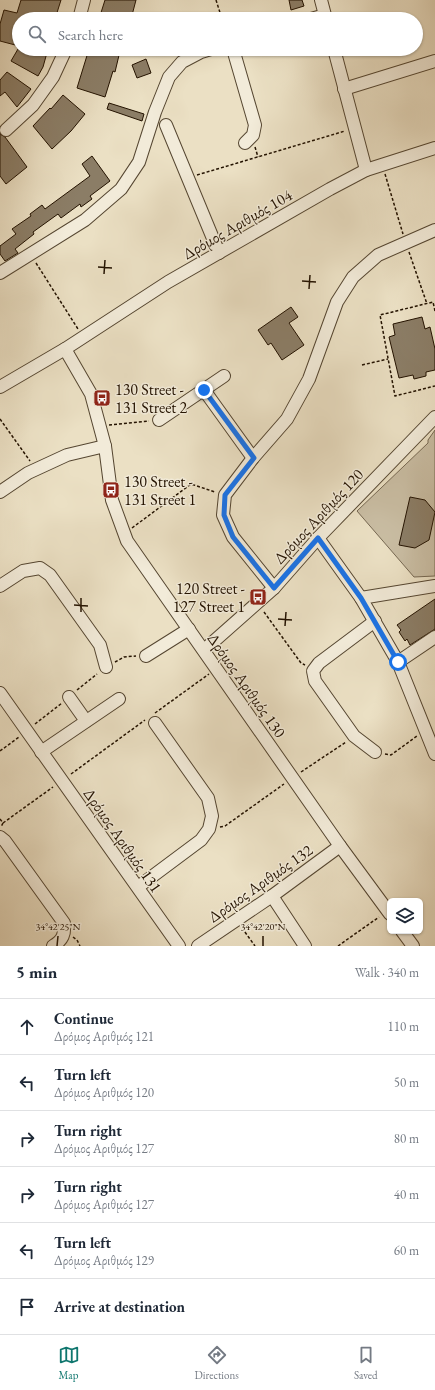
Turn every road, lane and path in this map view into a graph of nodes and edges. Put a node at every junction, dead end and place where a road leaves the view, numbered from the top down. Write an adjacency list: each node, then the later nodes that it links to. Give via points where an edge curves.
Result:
1 (84, 0): 4 (street)
2 (216, 0): 5 (path)
3 (321, 0): 6 (street)
4 (81, 12)
5 (220, 12)
6 (325, 12)
7 (63, 56): 15 (street, via 53,77 33,105)
8 (193, 56): 24 (street, via 182,62 169,77 139,162 121,189 85,220)
9 (235, 56): 16 (street, via 255,125 253,135)
10 (336, 56): 12 (street)
11 (435, 61): 12 (street)
12 (344, 89): 14 (street)
13 (166, 125): 20 (street)
14 (355, 128): 19 (street); 20 (path)
15 (6, 130)
16 (245, 143)
17 (435, 148): 18 (street, Δρόμος Αριθμός 104)
18 (382, 165): 19 (street, Δρόμος Αριθμός 104); 22 (path)
19 (366, 170): 23 (street, Δρόμος Αριθμός 104)
20 (188, 178): 23 (street)
21 (435, 230): 22 (street)
22 (406, 243): 26 (path); 41 (street, via 378,255 353,276 337,302 309,379 287,419)
23 (219, 253): 28 (street, Δρόμος Αριθμός 104, via 168,282)
24 (30, 254): 25 (street); 28 (path)
25 (0, 273)
26 (427, 304): 27 (path, via 433,302); 30 (path, via 380,315)
27 (435, 311)
28 (84, 337): 29 (street, Δρόμος Αριθμός 104)
29 (65, 349): 34 (street, Δρόμος Αριθμός 104); 39 (street, Δρόμος Αριθμός 130, via 91,394)
30 (388, 359): 31 (path); 33 (path, via 395,396)
31 (362, 365)
32 (224, 376): 35 (street)
33 (435, 386)
34 (0, 387)
35 (204, 390): 38 (street); 41 (street)
36 (435, 417): 46 (street, Δρόμος Αριθμός 120)
37 (0, 419): 42 (path)
38 (159, 420): 39 (path)
39 (100, 426): 40 (street, Δρόμος Αριθμός 130)
40 (105, 446): 42 (street, via 67,455); 45 (street, Δρόμος Αριθμός 130, via 112,500)
41 (254, 458): 44 (street)
42 (36, 469): 43 (street)
43 (0, 492)
44 (225, 495): 45 (path, via 191,484); 49 (street, via 224,515 233,537)
45 (124, 534): 53 (street, Δρόμος Αριθμός 130)
46 (318, 538): 49 (street, Δρόμος Αριθμός 120); 50 (street)
47 (0, 586): 58 (street, via 23,571 40,568 50,575 100,645)
48 (435, 586): 50 (street)
49 (274, 588): 51 (street, Δρόμος Αριθμός 120)
50 (361, 598): 52 (street)
51 (257, 602): 55 (street, Δρόμος Αριθμός 120); 60 (path, via 301,662)
52 (375, 621): 57 (street); 60 (street, via 319,663)
53 (189, 629): 55 (street, Δρόμος Αριθμός 130); 56 (street)
54 (435, 637): 57 (street)
55 (204, 650): 59 (street, Δρόμος Αριθμός 130)
56 (146, 656)
57 (398, 662): 66 (street)
58 (106, 667)
59 (216, 669): 71 (street, Δρόμος Αριθμός 130); 72 (path)
60 (313, 671): 67 (street, via 315,681)
61 (0, 692): 68 (street, Δρόμος Αριθμός 131)
62 (69, 697): 64 (street)
63 (119, 699): 64 (street)
64 (86, 721): 68 (street)
65 (155, 723): 76 (street, via 208,798 212,816)
66 (425, 730): 69 (path, via 391,755); 70 (street)
67 (354, 736): 69 (street); 71 (path)
68 (42, 752): 72 (street, Δρόμος Αριθμός 131)
69 (375, 752)
70 (435, 754)
71 (292, 778): 76 (path, via 226,826); 78 (street, Δρόμος Αριθμός 130)
72 (62, 781): 74 (path); 79 (street, Δρόμος Αριθμός 131)
73 (0, 819): 74 (path)
74 (3, 823): 75 (path)
75 (0, 828)
76 (209, 829): 79 (street, via 201,840)
77 (0, 837): 85 (street, via 64,923 65,933)
78 (340, 846): 80 (street, Δρόμος Αριθμός 132); 81 (street, Δρόμος Αριθμός 130)
79 (138, 887): 86 (street, Δρόμος Αριθμός 131)
80 (272, 896): 83 (street, Δρόμος Αριθμός 132); 89 (street)
81 (387, 910)
82 (387, 914): 90 (path)
83 (237, 919): 87 (street, Δρόμος Αριθμός 132); 88 (path)
84 (404, 934): 91 (street)
85 (53, 946)
86 (179, 946)
87 (198, 946)
88 (255, 946)
89 (306, 946)
90 (338, 946)
91 (413, 946)

